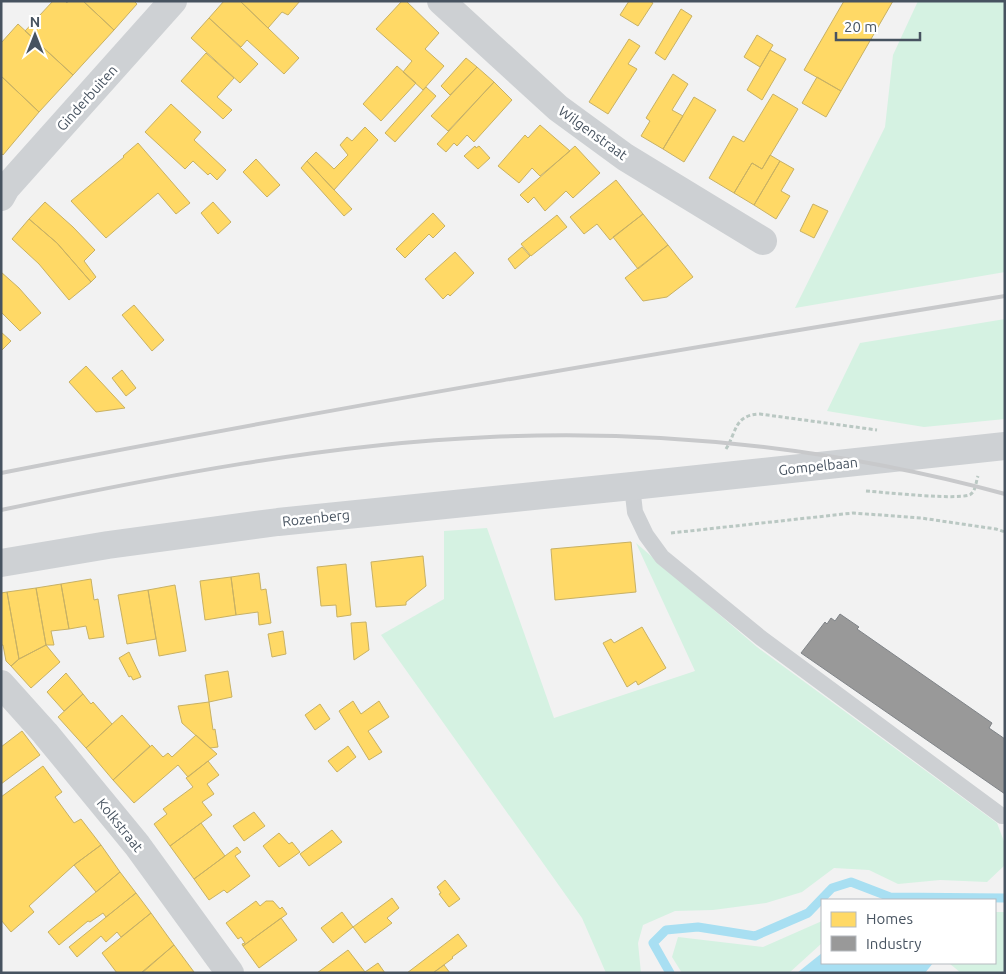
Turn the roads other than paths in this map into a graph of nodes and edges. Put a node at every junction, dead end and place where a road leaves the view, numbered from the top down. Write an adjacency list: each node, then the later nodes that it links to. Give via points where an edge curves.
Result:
1 (173, 1): 3 (street, Ginderbuiten)
2 (441, 1): 4 (street, Wilgenstraat, via 558,108 625,157)
3 (1, 197)
4 (763, 241)
5 (1005, 446): 6 (street, Gompelbaan)
6 (632, 486): 7 (street, Rozenberg, via 278,522); 9 (lane, via 636,512 646,535 662,557 761,638)
7 (1, 563)
8 (1, 684): 10 (street, Kolkstraat, via 137,845)
9 (1002, 816)
10 (230, 973)

